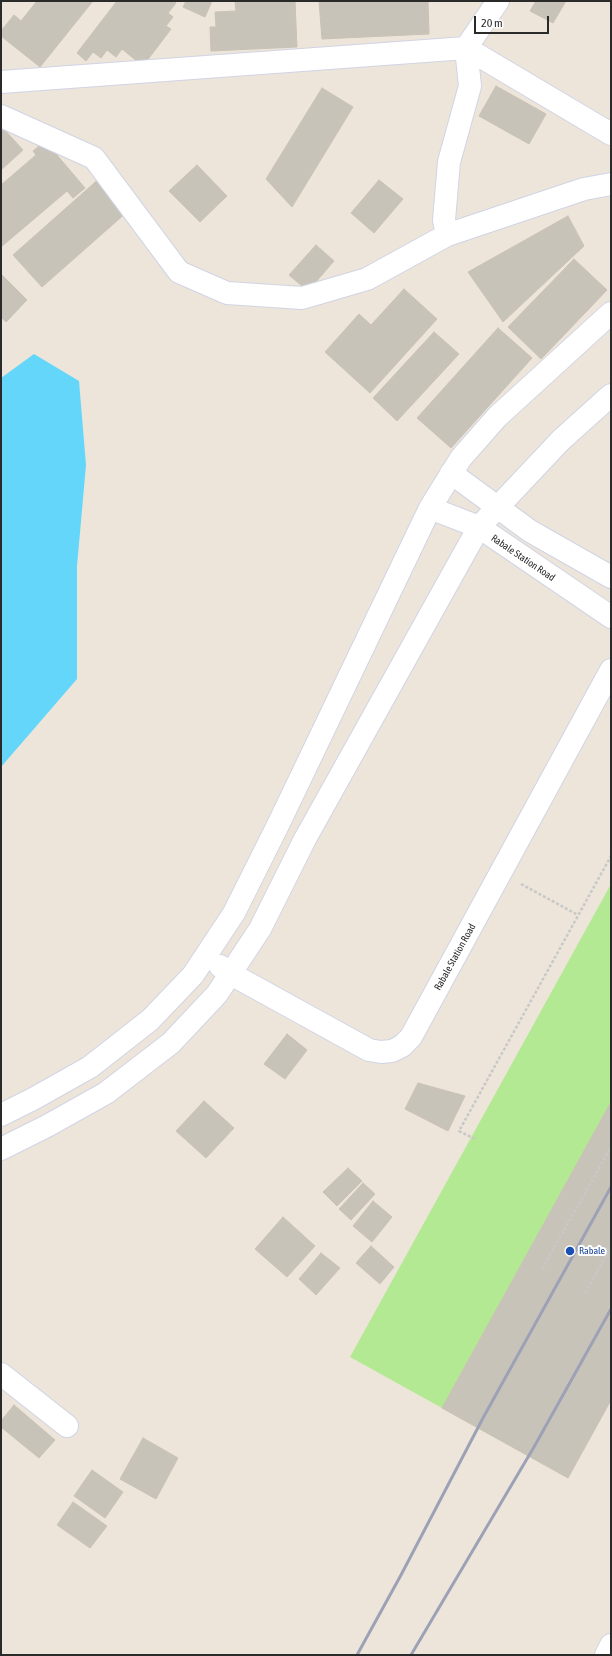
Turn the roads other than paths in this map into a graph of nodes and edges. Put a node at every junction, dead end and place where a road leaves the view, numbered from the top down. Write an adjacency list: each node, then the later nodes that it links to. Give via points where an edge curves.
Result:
1 (498, 1): 2 (street)
2 (466, 48): 3 (street); 5 (street); 7 (street, via 470,86 449,162 444,220)
3 (1, 82)
4 (1, 116): 7 (street, via 94,158 179,272 227,293 302,298 367,279)
5 (611, 134)
6 (611, 184): 7 (street, via 584,189)
7 (446, 235)
8 (611, 313): 10 (street, via 497,417 461,458)
9 (611, 395): 11 (street, via 561,440)
10 (452, 473): 11 (street); 12 (street)
11 (499, 507): 13 (street); 14 (street, via 530,531)
12 (430, 508): 13 (street, Rabale Station Road); 17 (street, via 241,900)
13 (479, 527): 15 (street, Rabale Station Road); 18 (street, via 309,832 260,929)
14 (611, 577)
15 (611, 617)
16 (611, 670): 18 (street, Rabale Station Road, via 411,1037 402,1046 392,1051 369,1050)
17 (206, 957): 18 (street, Rabale Station Road); 19 (street, via 194,975 150,1020 90,1067)
18 (231, 974): 20 (street, via 217,994 171,1043 106,1093)
19 (1, 1115)
20 (1, 1149)
21 (1, 1374): 22 (street)
22 (67, 1426)
23 (611, 1645): 24 (street)
24 (606, 1655)

